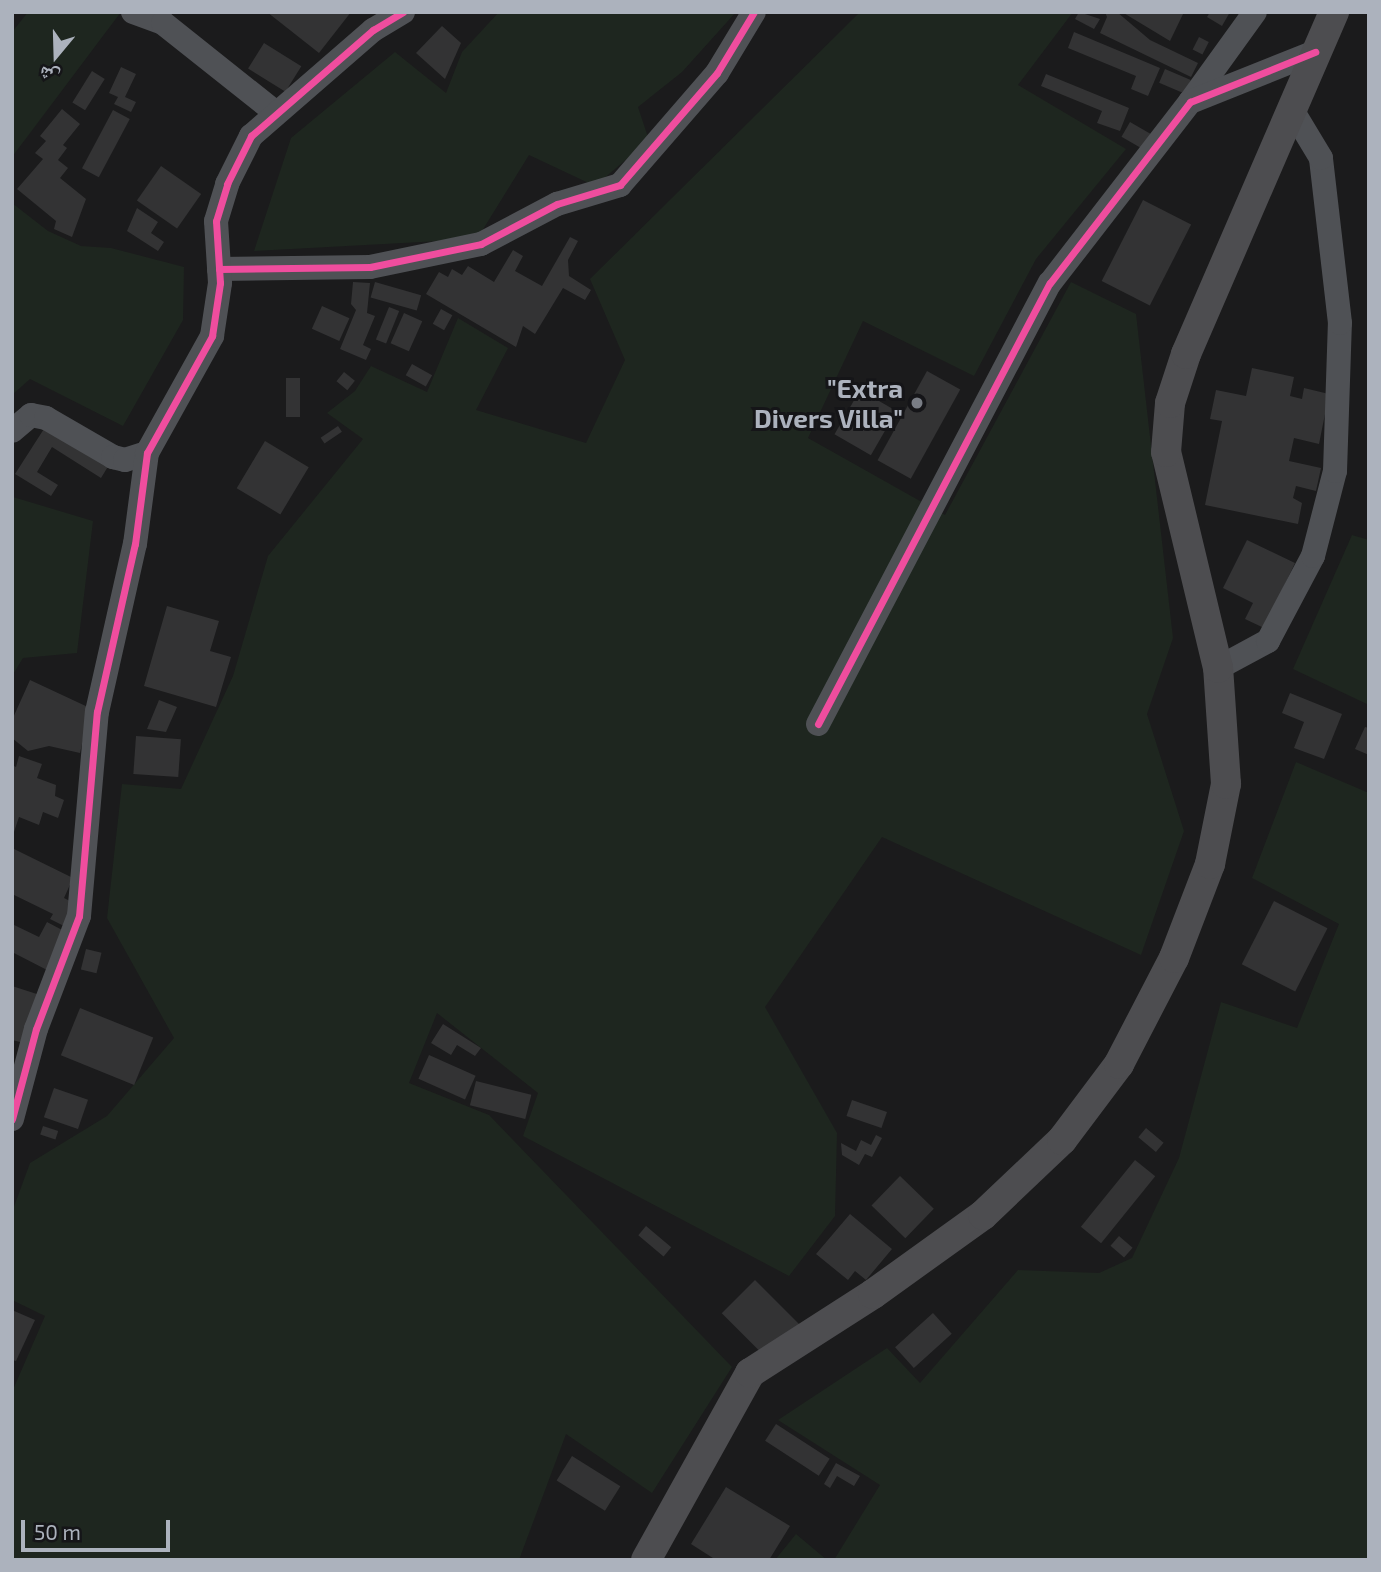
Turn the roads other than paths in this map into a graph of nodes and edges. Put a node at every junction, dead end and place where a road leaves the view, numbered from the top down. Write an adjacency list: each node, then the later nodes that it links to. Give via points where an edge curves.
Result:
1 (133, 12): 9 (street, via 163,23)
2 (403, 12): 9 (street, via 373,30)
3 (754, 12): 10 (street, via 718,73 620,185 557,204 481,244 370,267)
4 (1255, 12): 7 (street)
5 (1334, 12): 6 (main road)
6 (1315, 52): 7 (street); 8 (main road)
7 (1190, 102): 14 (street, via 1050,283)
8 (1292, 110): 13 (main road, via 1186,355 1171,403 1166,452); 13 (street, via 1321,158 1340,324 1335,471 1313,556 1268,641)
9 (276, 113): 10 (street, via 251,136 227,184 216,221)
10 (219, 269): 12 (street, via 212,336)
11 (12, 431): 12 (street, via 31,415 46,418 113,457 125,460)
12 (147, 453): 15 (street, via 135,544 97,712 79,916 36,1028)
13 (1218, 668): 16 (main road, via 1226,784 1210,864 1174,958 1119,1064 1062,1140 983,1215 873,1294 750,1373)
14 (818, 724)
15 (12, 1119)
16 (646, 1560)

